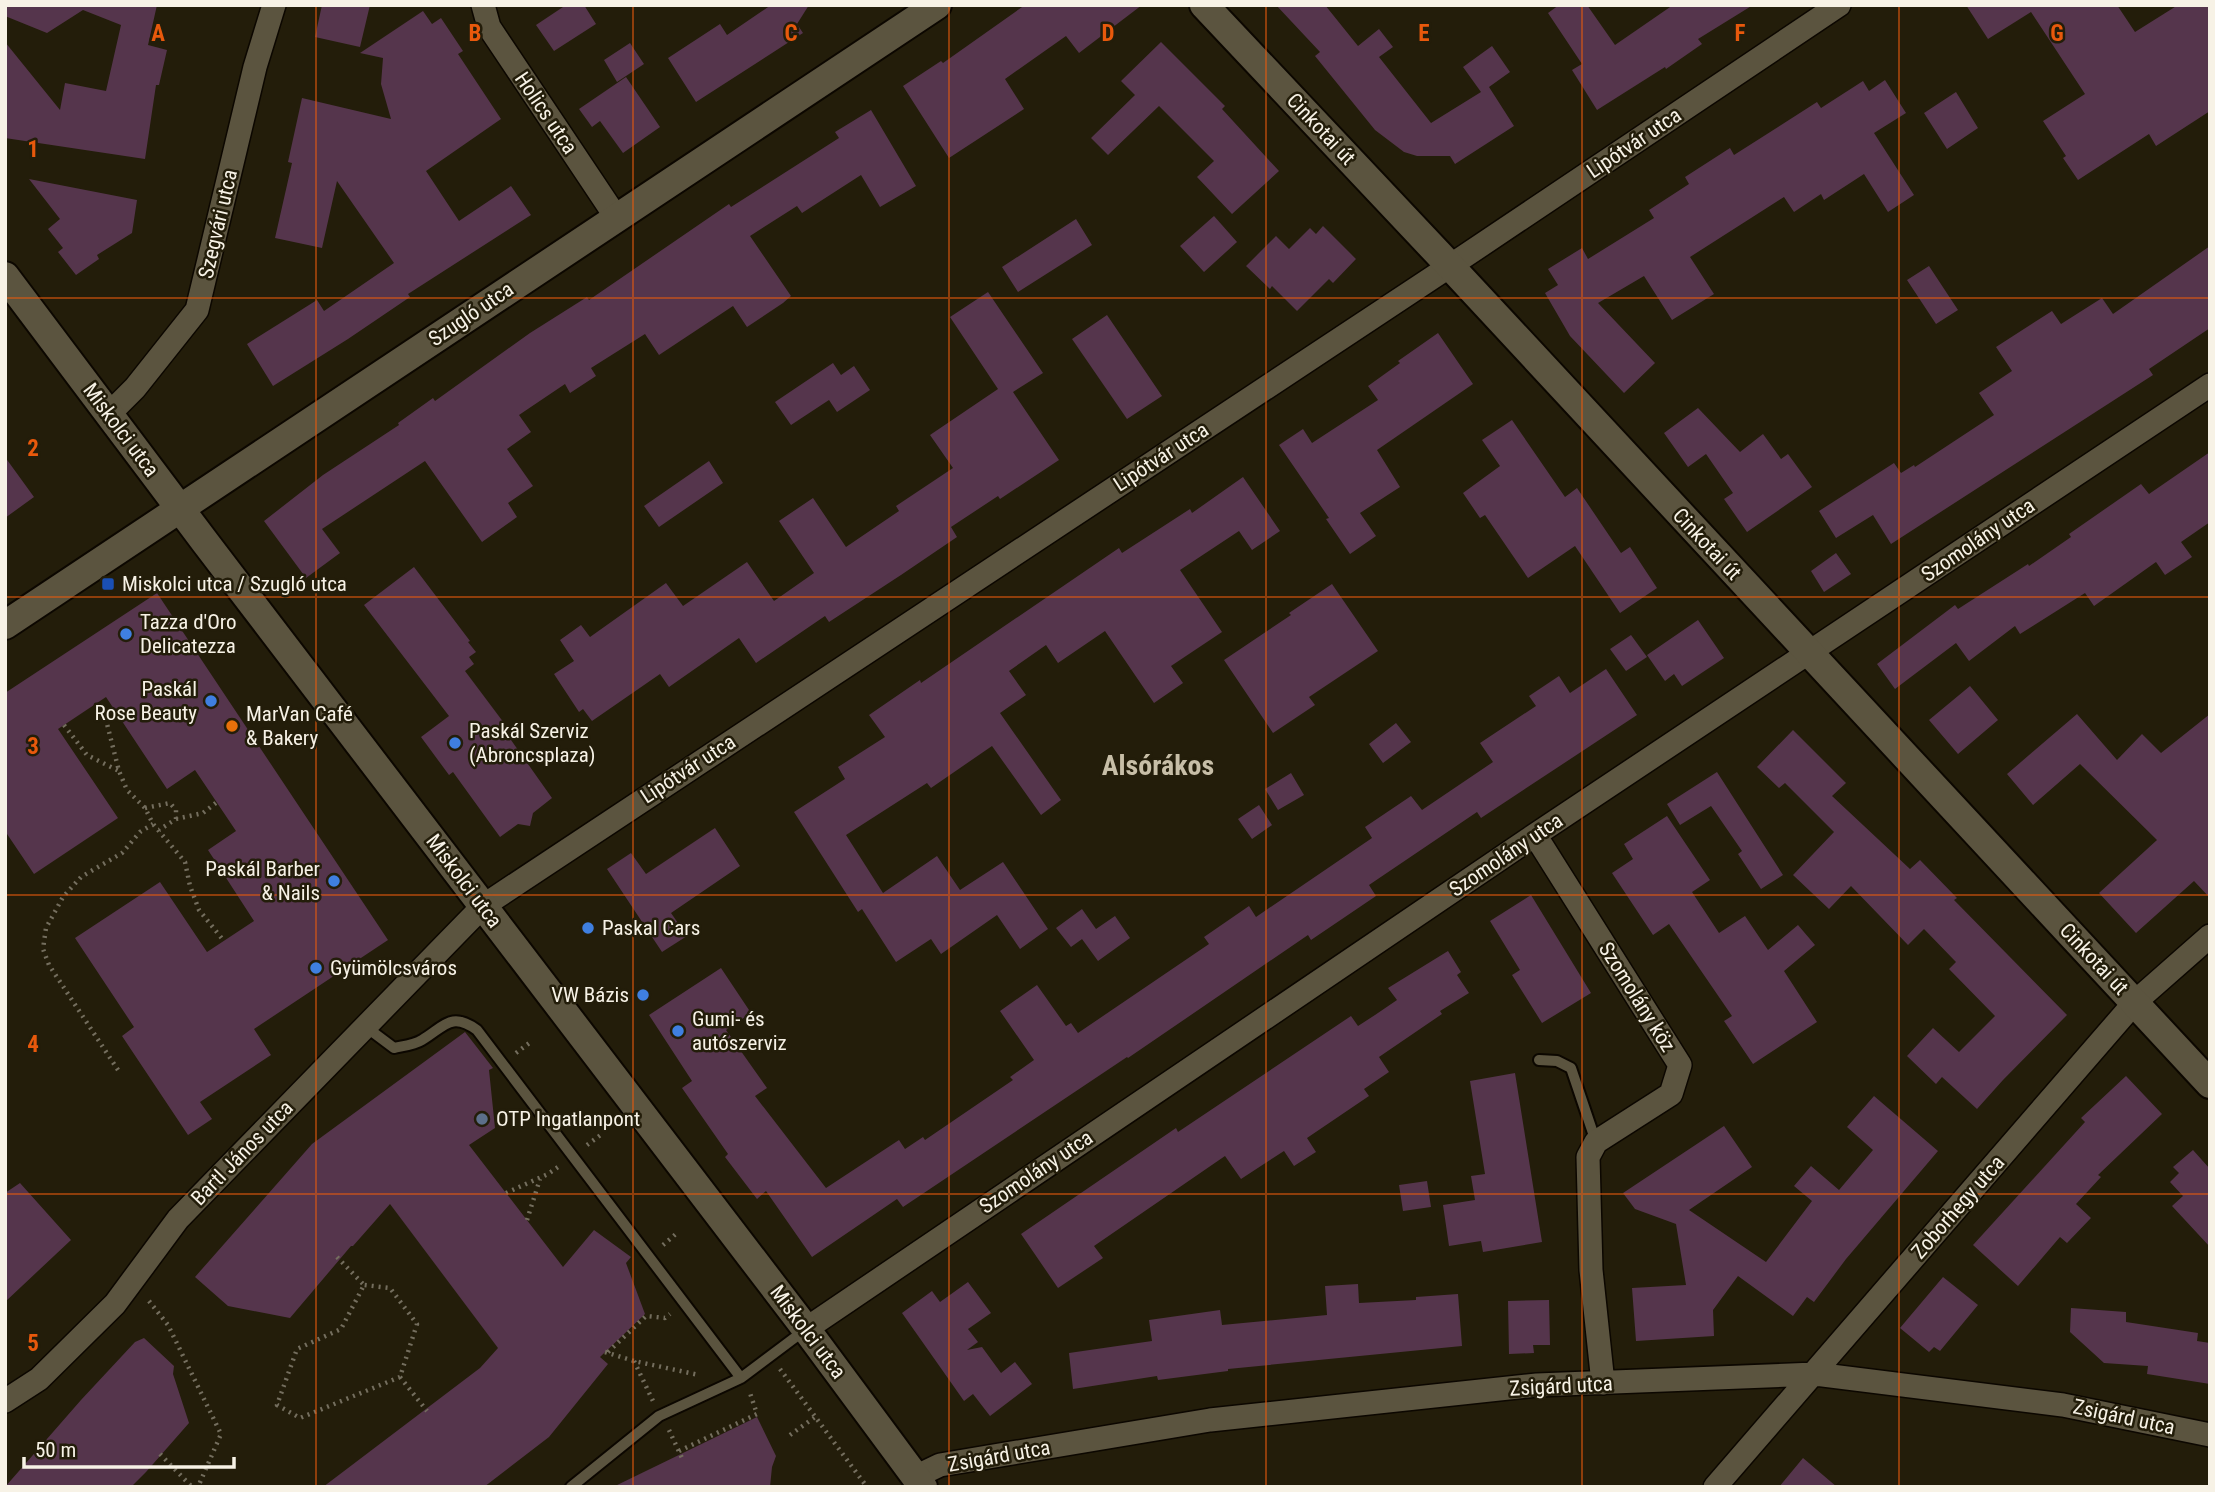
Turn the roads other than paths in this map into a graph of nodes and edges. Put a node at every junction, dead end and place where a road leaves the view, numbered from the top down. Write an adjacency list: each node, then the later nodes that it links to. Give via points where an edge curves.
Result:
1 (274, 5): 10 (street, Szegvári utca, via 197,310)
2 (483, 5): 6 (street, Holics utca, via 489,27)
3 (937, 5): 6 (street, Szugló utca)
4 (1204, 5): 7 (street, Cinkotai út)
5 (1839, 5): 7 (street, Lipótvár utca)
6 (616, 217): 11 (street, Szugló utca)
7 (1450, 266): 13 (street, Cinkotai út); 15 (street, Lipótvár utca)
8 (5, 276): 10 (street, Miskolci utca)
9 (2210, 385): 13 (street, Szomolány utca)
10 (109, 414): 11 (street, Miskolci utca)
11 (180, 509): 12 (street, Szugló utca); 15 (street, Miskolci utca)
12 (5, 625)
13 (1808, 653): 14 (street, Szomolány utca); 17 (street, Cinkotai út)
14 (1535, 835): 21 (street, Szomolány köz, via 1680,1065 1671,1094); 22 (street, Szomolány utca)
15 (483, 906): 18 (street, Bartl János utca); 22 (street, Miskolci utca)
16 (2210, 936): 17 (street, Zoborhegy utca)
17 (2135, 1002): 20 (street, Cinkotai út); 23 (street, Zoborhegy utca)
18 (366, 1027): 24 (lane, via 394,1048 419,1042 456,1020 477,1030); 26 (street, Bartl János utca, via 178,1219 115,1304 39,1379)
19 (1539, 1059): 21 (lane, via 1571,1068)
20 (2210, 1084)
21 (1596, 1142): 25 (street, via 1588,1157 1591,1270)
22 (806, 1329): 24 (lane); 28 (street, Miskolci utca)
23 (1815, 1374): 25 (street, Zsigárd utca); 27 (street, Zsigárd utca, via 2063,1405); 30 (street, Zoborhegy utca)
24 (745, 1382): 29 (lane, via 659,1416)
25 (1603, 1383): 28 (street, Zsigárd utca, via 1536,1385 1210,1420 940,1465)
26 (5, 1401)
27 (2210, 1435)
28 (915, 1482)
29 (570, 1487)
30 (1715, 1487)

